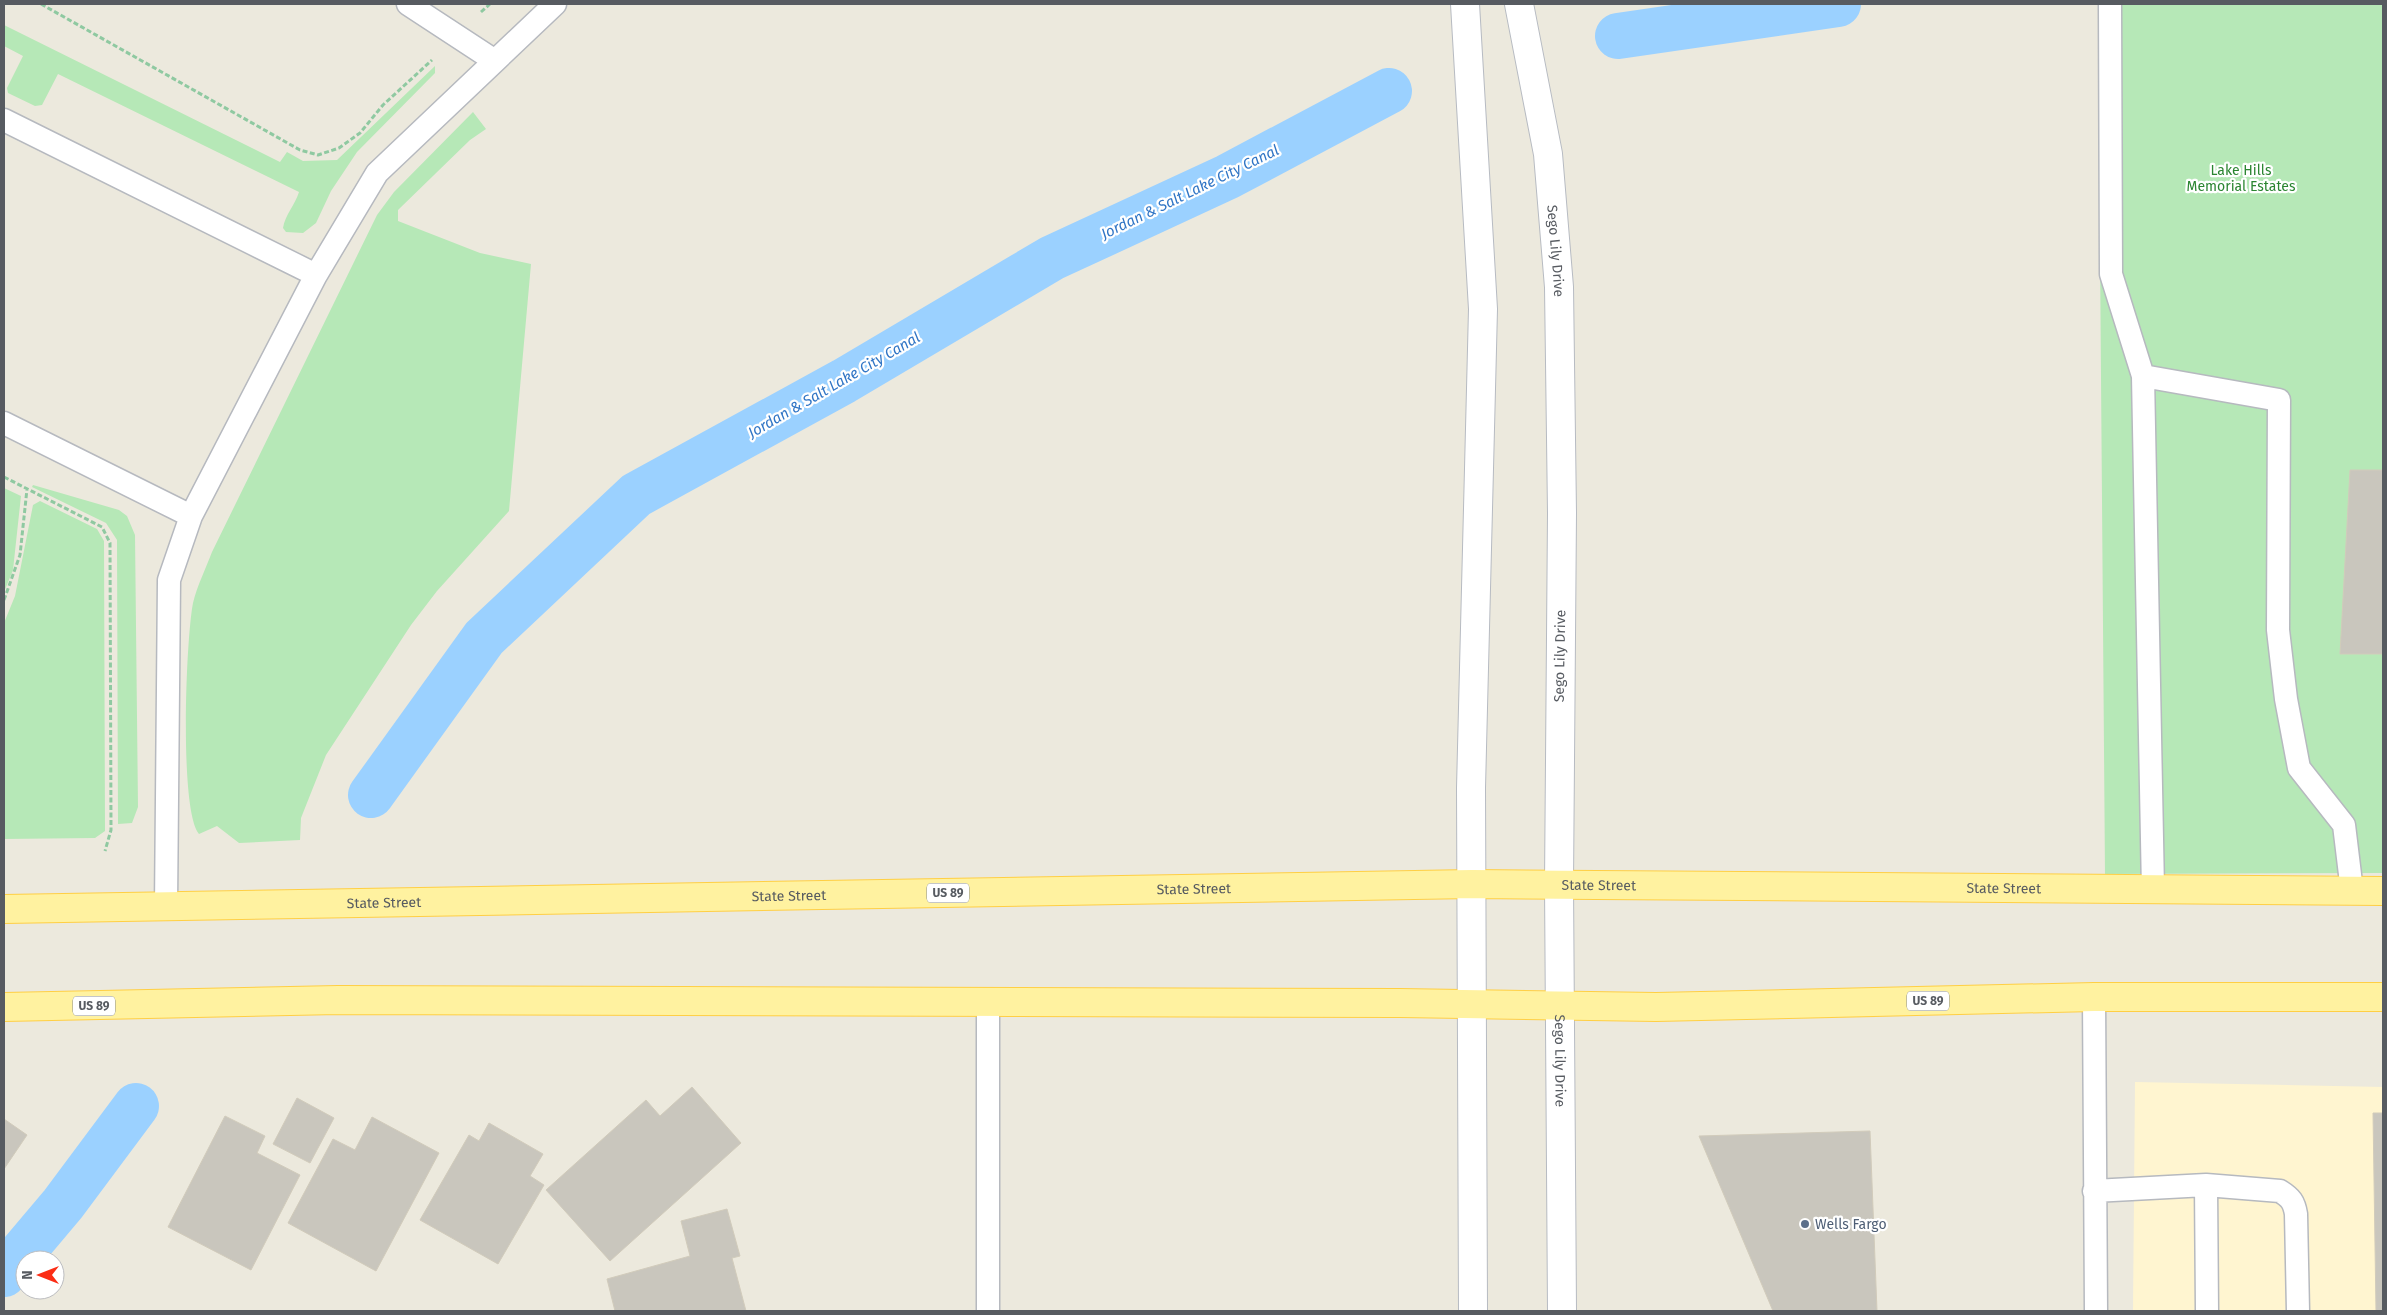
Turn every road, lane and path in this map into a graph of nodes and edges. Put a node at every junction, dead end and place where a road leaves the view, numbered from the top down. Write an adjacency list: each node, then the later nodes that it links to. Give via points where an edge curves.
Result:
1 (41, 4): 8 (path, via 300,150 318,155 339,148 360,133 383,105)
2 (408, 4): 8 (lane)
3 (490, 4): 8 (path)
4 (555, 4): 9 (lane)
5 (1465, 4): 19 (main road, via 1483,309)
6 (1519, 4): 20 (main road, Sego Lily Drive, via 1548,154 1559,287 1562,513)
7 (2110, 4): 12 (lane, via 2111,274)
8 (457, 36): 9 (lane)
9 (495, 61): 11 (lane, via 377,173)
10 (4, 120): 11 (lane)
11 (316, 275): 16 (lane)
12 (2143, 376): 21 (lane); 22 (lane, via 2279,400 2278,630 2286,699 2299,768 2344,825)
13 (4, 423): 16 (lane)
14 (4, 477): 15 (path)
15 (27, 489): 17 (path, via 20,555); 18 (path, via 102,527 110,543 112,830)
16 (191, 516): 24 (lane, via 169,580)
17 (4, 600)
18 (105, 851)
19 (1472, 884): 20 (main road, State Street / US 89); 24 (main road, State Street / US 89); 29 (main road)
20 (1559, 884): 21 (main road, State Street / US 89); 30 (main road, Sego Lily Drive)
21 (2153, 890): 22 (main road, State Street / US 89)
22 (2352, 891): 23 (main road, State Street / US 89)
23 (2383, 891)
24 (166, 907): 25 (main road, State Street / US 89)
25 (4, 909)
26 (2094, 997): 27 (main road, US 89); 30 (main road, US 89, via 1656,1007); 33 (lane)
27 (2383, 997)
28 (988, 1002): 29 (main road, US 89); 31 (main road, US 89, via 338,1000); 34 (lane)
29 (1472, 1004): 30 (main road, US 89); 35 (main road)
30 (1559, 1005): 36 (main road, Sego Lily Drive)
31 (4, 1008)
32 (2206, 1185): 33 (lane); 38 (lane); 39 (lane, via 2280,1191 2290,1197 2296,1214)
33 (2094, 1191): 37 (lane)
34 (988, 1311)
35 (1473, 1311)
36 (1562, 1311)
37 (2096, 1311)
38 (2207, 1311)
39 (2298, 1311)

